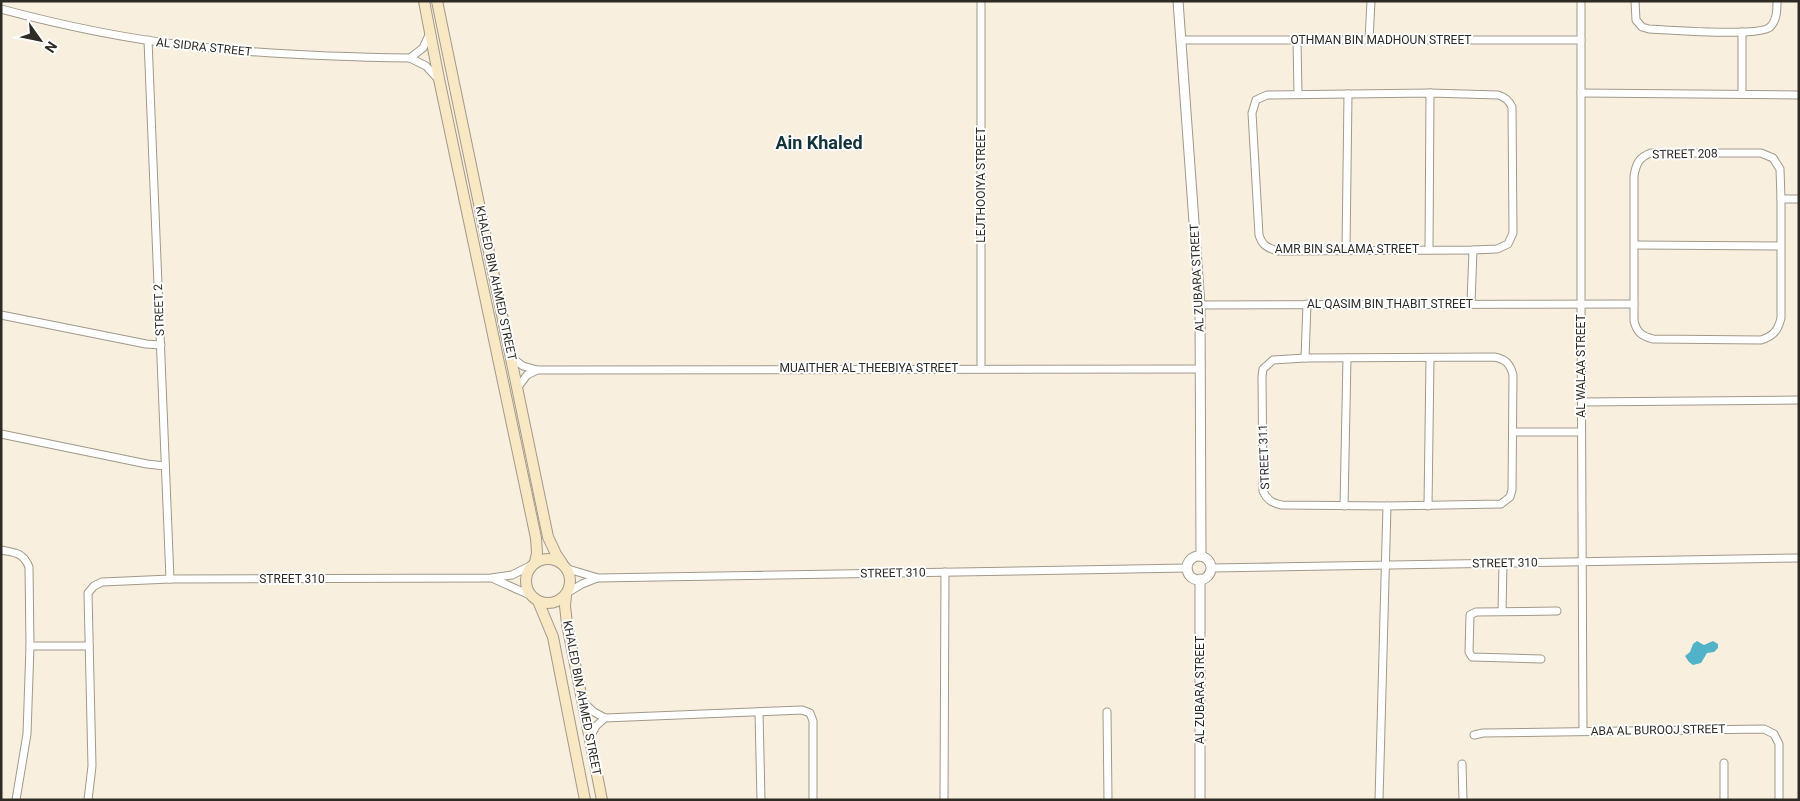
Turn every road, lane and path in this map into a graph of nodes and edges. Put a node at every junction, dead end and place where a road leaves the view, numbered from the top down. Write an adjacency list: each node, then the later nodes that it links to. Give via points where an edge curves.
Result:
1 (424, 1): 10 (main road, KHALED BIN AHMED STREET)
2 (437, 1): 39 (main road, KHALED BIN AHMED STREET)
3 (981, 1): 43 (street, LEJTHOOIYA STREET)
4 (1178, 1): 13 (street, AL ZUBARA STREET)
5 (1371, 1): 15 (street)
6 (1581, 1): 16 (street, AL WALAA STREET)
7 (1635, 1): 11 (street, via 1636,20 1642,27)
8 (1777, 1): 11 (street, via 1777,14 1771,27 1766,31)
9 (1, 9): 12 (street, AL SIDRA STREET)
10 (430, 32): 17 (street, via 423,48); 18 (main road, KHALED BIN AHMED STREET)
11 (1742, 32): 23 (street)
12 (148, 40): 17 (street, AL SIDRA STREET, via 260,53); 38 (street, STREET 2)
13 (1182, 40): 14 (street, OTHMAN BIN MADHOUN STREET); 35 (street, AL ZUBARA STREET)
14 (1297, 40): 15 (street, OTHMAN BIN MADHOUN STREET); 19 (street)
15 (1369, 40): 16 (street, OTHMAN BIN MADHOUN STREET)
16 (1581, 40): 22 (street, AL WALAA STREET)
17 (410, 58): 18 (street, via 426,66)
18 (438, 79): 61 (main road, KHALED BIN AHMED STREET, via 536,538 537,553)
19 (1298, 94): 20 (street, AMR BIN SALAMA STREET); 29 (street, AMR BIN SALAMA STREET, via 1261,96 1253,105 1259,235 1265,246 1278,251)
20 (1348, 94): 21 (street, AMR BIN SALAMA STREET); 29 (street)
21 (1430, 94): 30 (street); 31 (street, AMR BIN SALAMA STREET, via 1498,95 1507,99 1512,107 1513,233 1503,248)
22 (1581, 94): 23 (street); 36 (street, AL WALAA STREET)
23 (1742, 94): 24 (street)
24 (1799, 94)
25 (1781, 199): 26 (street); 27 (street, STREET 208, via 1780,169 1767,155 1650,152 1635,167); 28 (street, STREET 208)
26 (1799, 199)
27 (1635, 245): 28 (street); 34 (street, STREET 208)
28 (1780, 246): 34 (street, STREET 208, via 1781,318 1775,333 1769,337 1761,340 1653,339 1636,329)
29 (1346, 250): 30 (street, AMR BIN SALAMA STREET)
30 (1429, 250): 31 (street, AMR BIN SALAMA STREET)
31 (1472, 250): 33 (street)
32 (1306, 304): 33 (street, AL QASIM BIN THABIT STREET); 35 (street, AL QASIM BIN THABIT STREET); 40 (street)
33 (1471, 304): 36 (street, AL QASIM BIN THABIT STREET)
34 (1634, 304): 36 (street)
35 (1200, 305): 44 (street, AL ZUBARA STREET)
36 (1581, 306): 48 (street, AL WALAA STREET)
37 (1, 314): 38 (street)
38 (161, 345): 52 (street, STREET 2)
39 (511, 356): 45 (street, MUAITHER AL THEEBIYA STREET, via 523,366); 46 (main road, KHALED BIN AHMED STREET)
40 (1305, 358): 41 (street, STREET 311); 53 (street, STREET 311, via 1273,360 1264,369 1263,491 1270,501 1282,505)
41 (1347, 358): 42 (street, STREET 311); 53 (street)
42 (1430, 358): 49 (street, STREET 311, via 1494,357 1508,362 1513,374); 55 (street)
43 (981, 368): 44 (street, MUAITHER AL THEEBIYA STREET); 45 (street, MUAITHER AL THEEBIYA STREET)
44 (1200, 369): 57 (street, AL ZUBARA STREET)
45 (537, 370): 46 (street, via 528,374)
46 (518, 387): 63 (main road, KHALED BIN AHMED STREET, via 548,537)
47 (1799, 400): 48 (street)
48 (1582, 402): 50 (street, AL WALAA STREET)
49 (1513, 432): 50 (street); 55 (street, STREET 311, via 1512,490 1506,501 1494,506)
50 (1582, 432): 59 (street, AL WALAA STREET)
51 (1, 434): 52 (street)
52 (166, 466): 69 (street, STREET 2)
53 (1344, 506): 54 (street, STREET 311)
54 (1387, 506): 55 (street, STREET 311); 62 (street)
55 (1428, 506)
56 (1, 550): 75 (street, via 26,558)
57 (1201, 556): 64 (street, via 1190,561); 65 (street, via 1208,560)
58 (1799, 558): 59 (street, STREET 310)
59 (1582, 562): 60 (street, STREET 310); 82 (street, AL WALAA STREET)
60 (1503, 563): 62 (street, STREET 310); 73 (street)
61 (533, 564): 63 (main road, via 552,558); 67 (street, STREET 310, via 512,575); 72 (main road, via 526,578 528,591)
62 (1386, 564): 65 (street, STREET 310); 96 (street)
63 (565, 566): 68 (street, STREET 310); 71 (main road, via 571,581)
64 (1188, 568): 66 (street, STREET 310); 70 (street, via 1192,577)
65 (1211, 568): 70 (street, via 1209,575)
66 (945, 572): 68 (street, STREET 310); 93 (street)
67 (491, 578): 69 (street, STREET 310); 72 (street, STREET 310)
68 (598, 578): 71 (street, STREET 310)
69 (170, 579): 76 (street, STREET 310, via 102,582 94,586 88,593)
70 (1200, 580): 95 (street, AL ZUBARA STREET)
71 (566, 594): 72 (main road, via 550,603); 78 (main road, KHALED BIN AHMED STREET, via 565,615)
72 (535, 598): 89 (main road, KHALED BIN AHMED STREET, via 553,637)
73 (1502, 611): 74 (street); 77 (street, via 1470,614 1470,655 1476,658)
74 (1557, 611)
75 (30, 646): 76 (street); 87 (street, via 27,734)
76 (89, 646): 88 (street, via 92,766)
77 (1541, 660)
78 (582, 701): 81 (street); 84 (main road, KHALED BIN AHMED STREET)
79 (759, 712): 81 (street); 91 (street); 92 (street, via 802,710 810,713 813,721)
80 (1107, 712): 94 (street)
81 (604, 718): 84 (street)
82 (1583, 731): 83 (street, ABA AL BUROOJ STREET); 99 (street, ABA AL BUROOJ STREET, via 1764,728 1774,734 1779,744)
83 (1474, 735)
84 (590, 739): 90 (main road, KHALED BIN AHMED STREET)
85 (1724, 763): 98 (street)
86 (1462, 764): 97 (street)
87 (16, 800)
88 (88, 800)
89 (585, 800)
90 (602, 800)
91 (761, 800)
92 (813, 800)
93 (944, 800)
94 (1108, 800)
95 (1200, 800)
96 (1379, 800)
97 (1463, 800)
98 (1724, 800)
99 (1779, 800)

